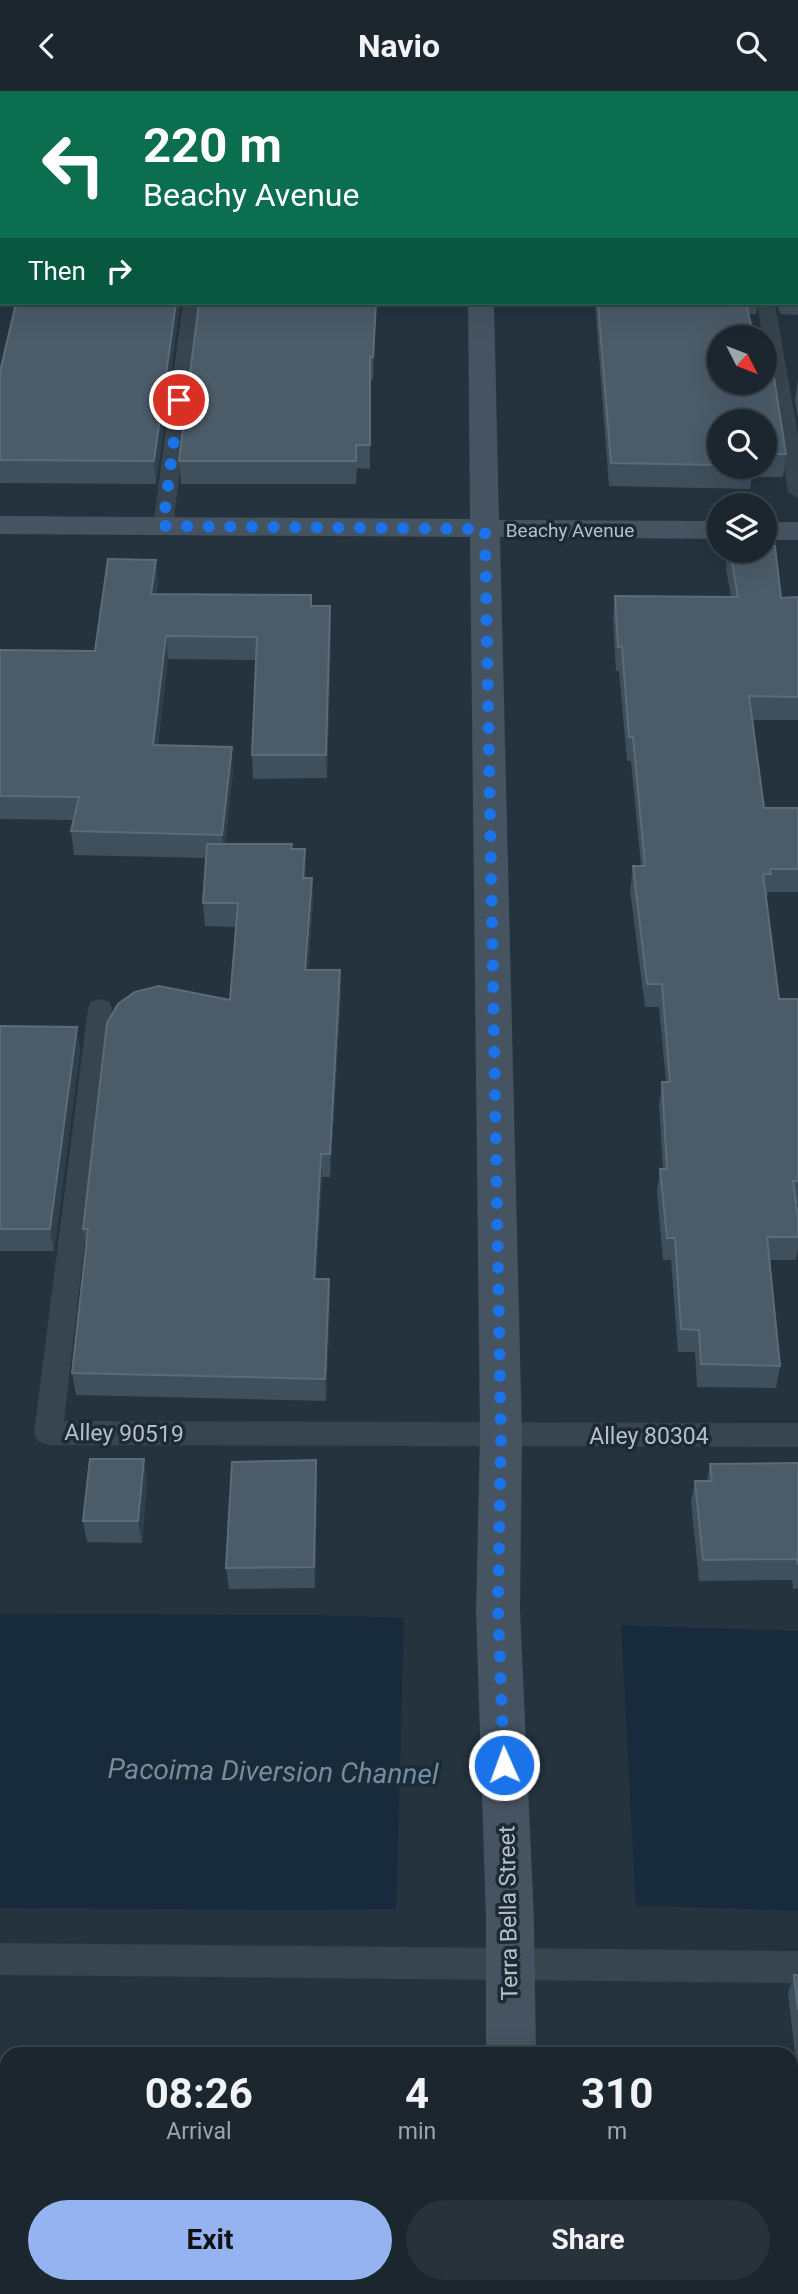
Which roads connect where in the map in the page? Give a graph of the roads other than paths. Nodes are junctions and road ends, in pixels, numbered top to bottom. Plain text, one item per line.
1 (192, 305) edge
2 (481, 305) edge
3 (766, 305) edge
4 (798, 492) edge
5 (0, 525) edge
6 (163, 526) junction
7 (485, 529) junction
8 (707, 530) edge
9 (777, 531) edge
10 (798, 531) edge
11 (100, 1008) dead end
12 (798, 1435) edge
13 (501, 1436) junction
14 (510, 1941) junction
15 (0, 1959) edge
16 (798, 1966) edge
17 (511, 2047) edge

1 - 6 lane
2 - 7 main road, Terra Bella Street
3 - 4 lane
5 - 6 main road, Beachy Avenue
6 - 7 main road, Beachy Avenue
7 - 8 main road, Beachy Avenue
7 - 13 main road, Terra Bella Street
9 - 10 main road
11 - 13 lane, Alley 90519
12 - 13 lane, Alley 80304
13 - 14 main road, Terra Bella Street
14 - 15 lane
14 - 16 lane
14 - 17 main road, Terra Bella Street

